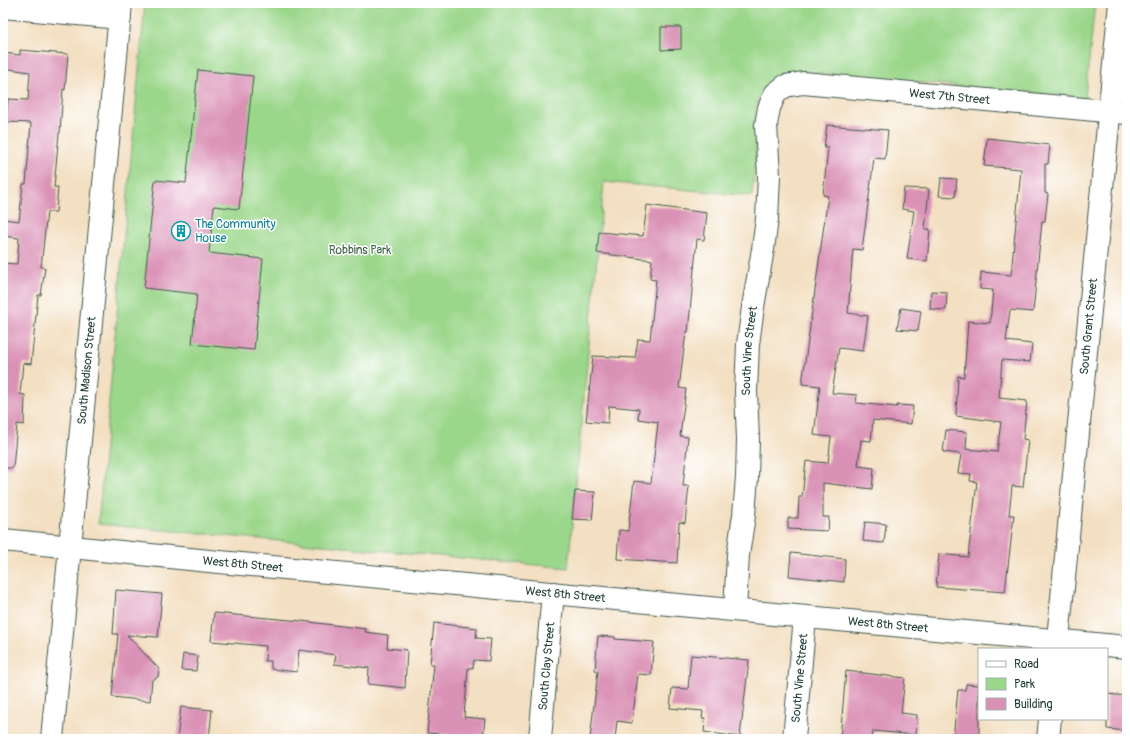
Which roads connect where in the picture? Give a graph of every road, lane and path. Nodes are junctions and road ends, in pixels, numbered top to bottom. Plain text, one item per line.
1 (1120, 3) edge
2 (3, 7) edge
3 (120, 10) edge
4 (775, 94) joint
5 (1118, 112) edge
6 (3, 540) edge
7 (70, 548) junction
8 (553, 593) junction
9 (735, 610) junction
10 (805, 617) junction
11 (1057, 645) edge
12 (1127, 647) edge
13 (1050, 720) edge
14 (52, 739) edge
15 (540, 739) edge
16 (794, 739) edge
17 (1048, 739) edge

1 - 5 street, South Grant Street
2 - 3 street
3 - 7 street, South Madison Street
4 - 5 street, West 7th Street
4 - 9 street, South Vine Street
5 - 11 street, South Grant Street
6 - 7 street, West 8th Street
7 - 8 street, West 8th Street
7 - 14 street, South Madison Street
8 - 9 street, West 8th Street
8 - 15 street, South Clay Street
9 - 10 street, West 8th Street
10 - 11 street, West 8th Street
10 - 16 street, South Vine Street
11 - 12 street, West 8th Street
13 - 17 street

